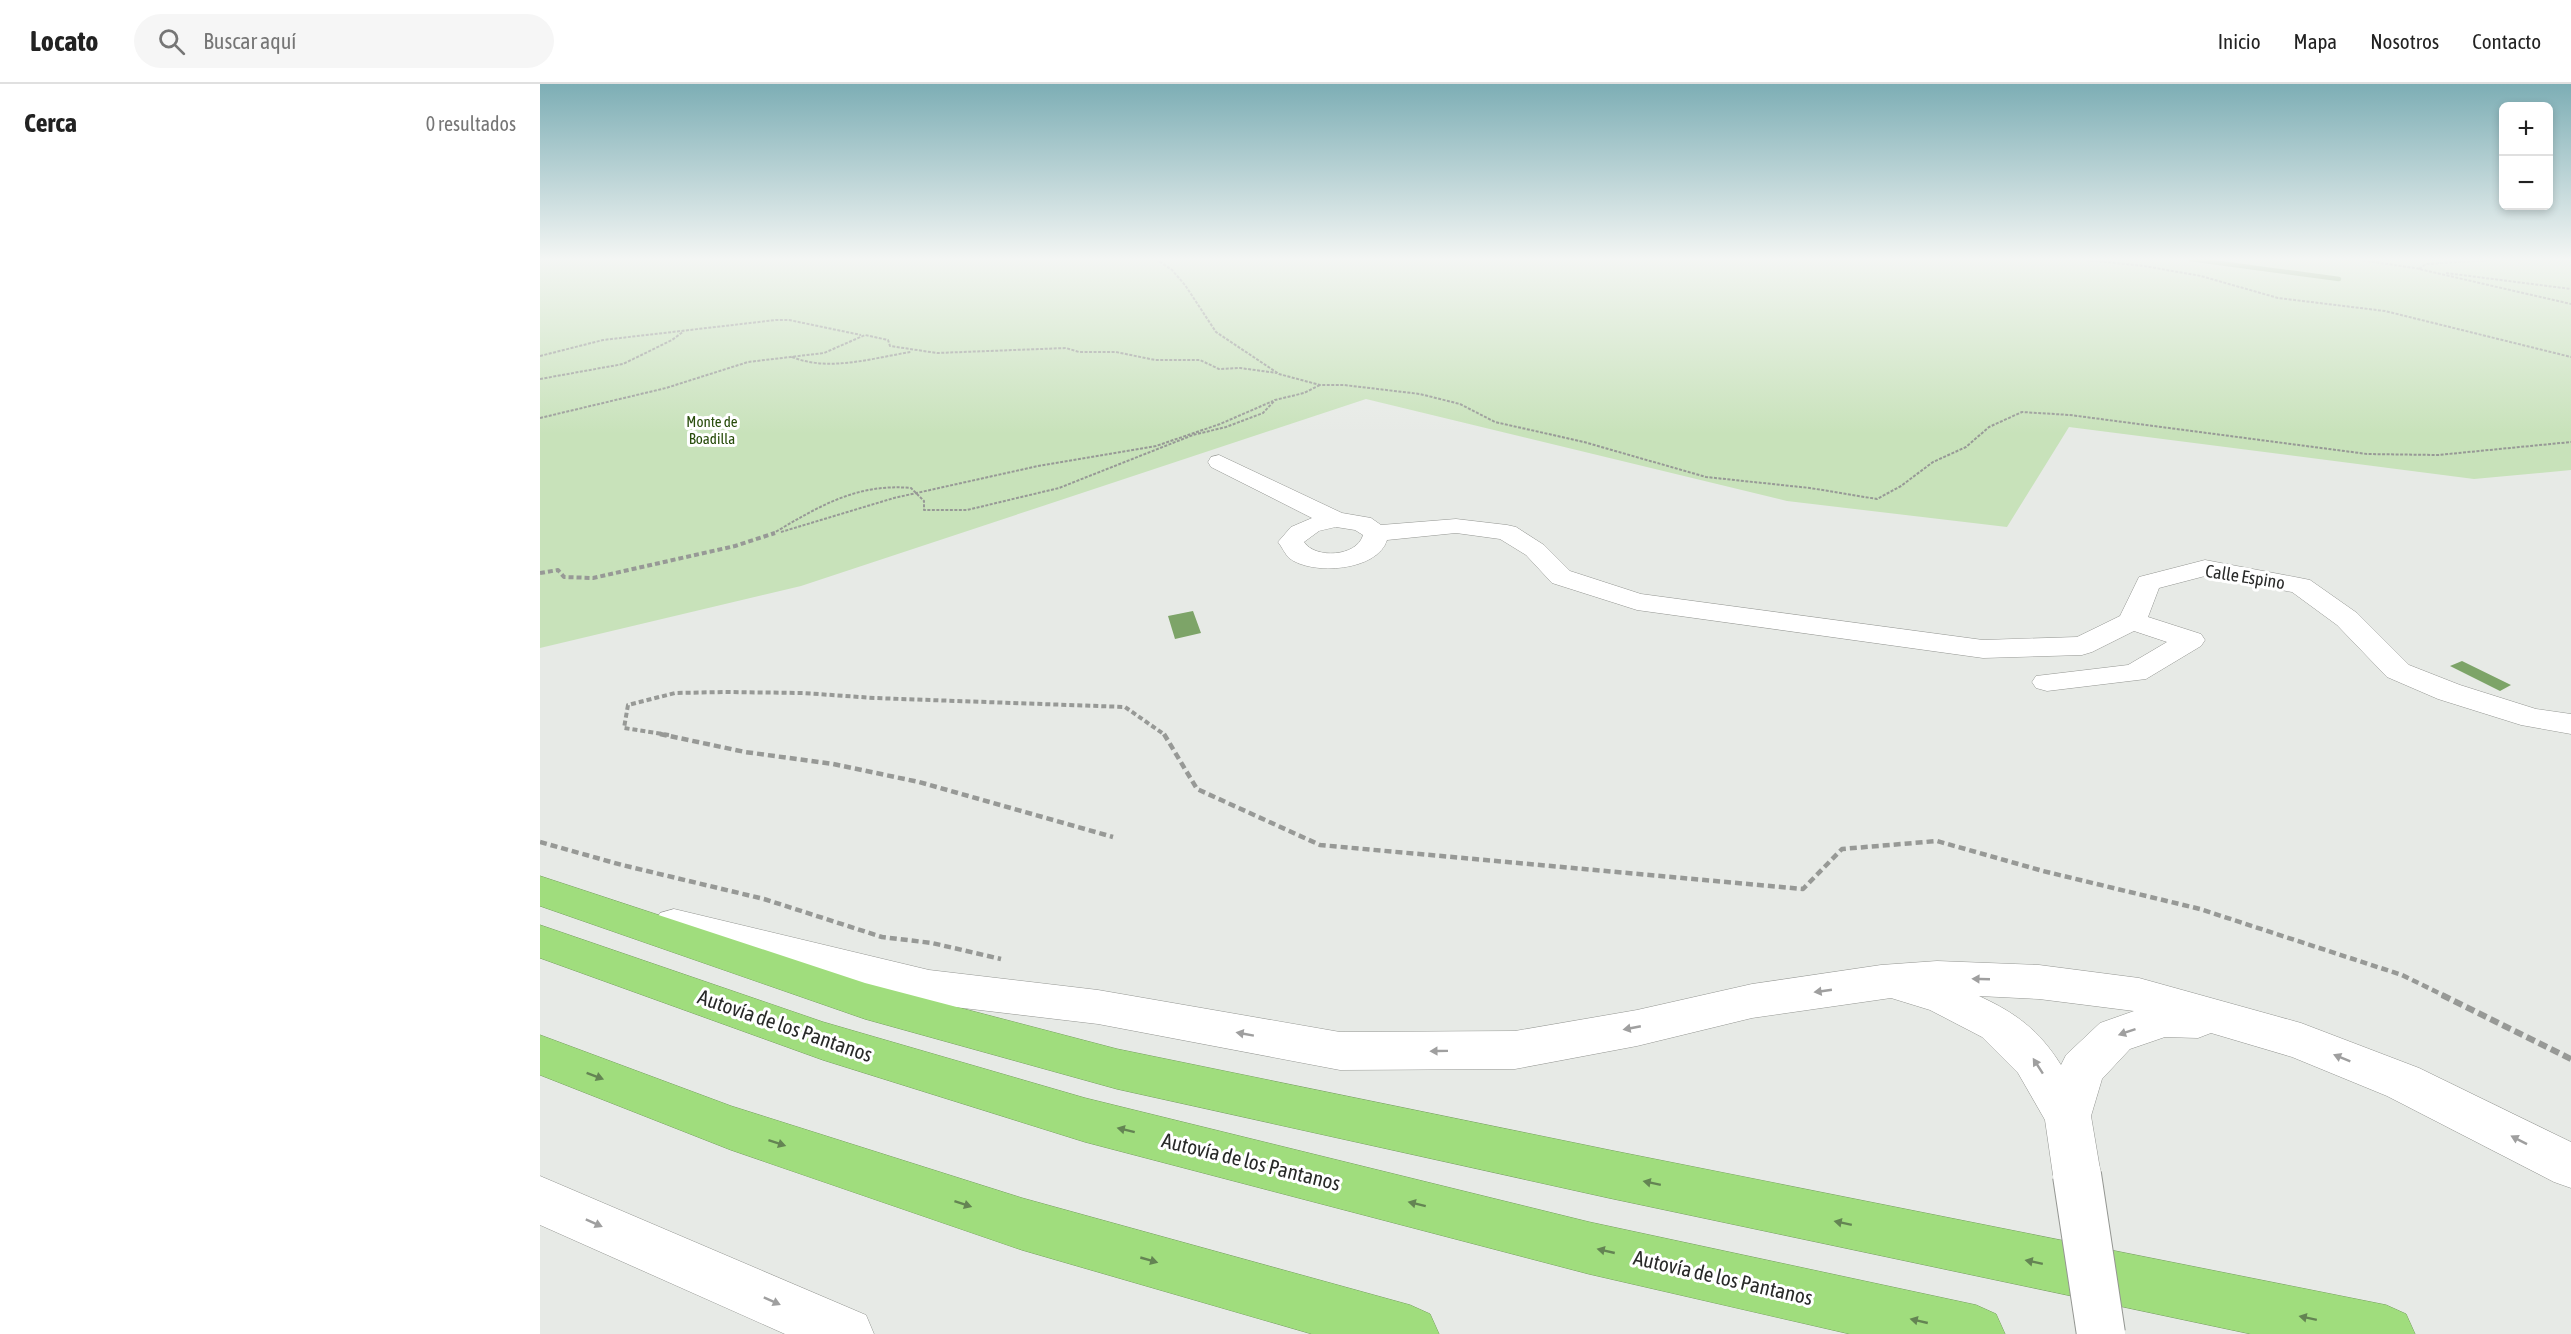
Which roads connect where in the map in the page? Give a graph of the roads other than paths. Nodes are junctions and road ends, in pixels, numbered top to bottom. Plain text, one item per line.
1 (1219, 462) dead end
2 (1336, 520) junction
3 (1376, 533) junction
4 (2132, 621) junction
5 (2047, 682) dead end
6 (2571, 724) edge
7 (541, 891) edge
8 (540, 941) edge
9 (1881, 982) junction
10 (2225, 1020) junction
11 (540, 1055) edge
12 (2068, 1116) junction
13 (2571, 1167) edge
14 (540, 1200) edge
15 (847, 1334) edge
16 (1410, 1334) edge
17 (1976, 1334) edge
18 (2101, 1334) edge
19 (2385, 1334) edge

1 - 2 street
2 - 3 street
2 - 3 street
3 - 4 street
4 - 5 street
4 - 6 street, Calle Espino
9 -> 7 street
19 -> 7 highway
17 -> 8 highway, Autovía de los Pantanos
10 -> 9 street
12 -> 9 street
10 -> 12 street
13 -> 10 street
11 -> 16 highway
12 - 18 street, bridge
14 -> 15 street

